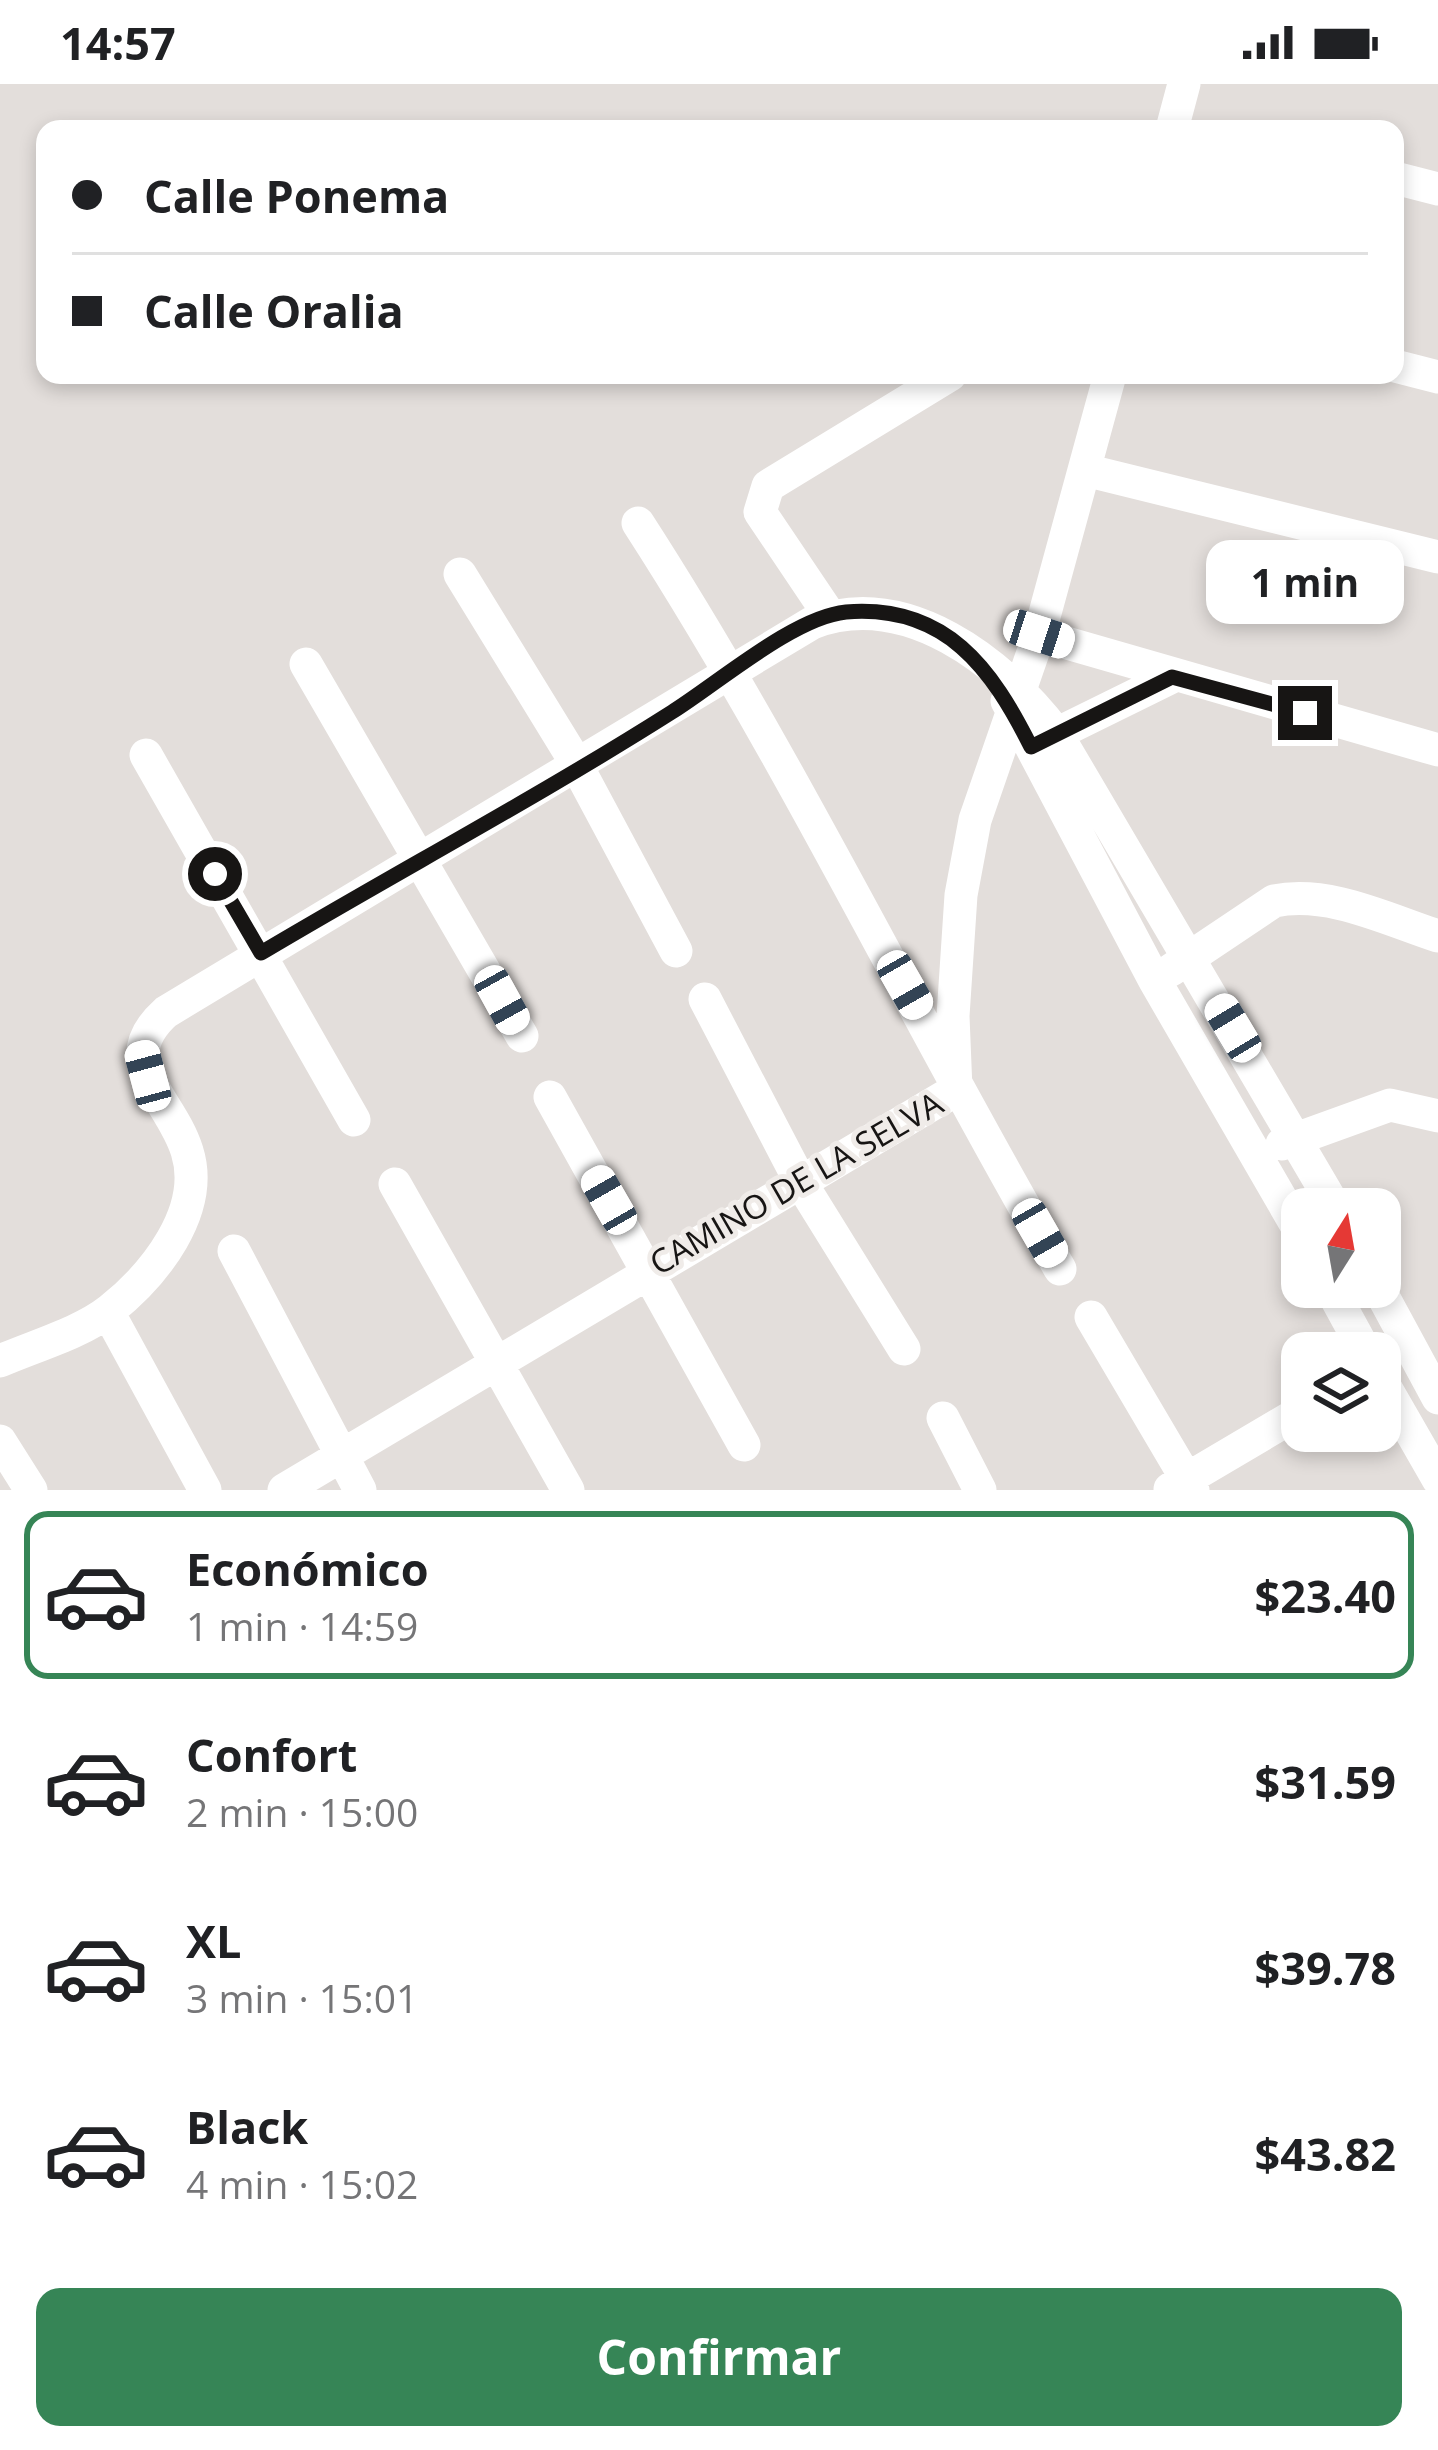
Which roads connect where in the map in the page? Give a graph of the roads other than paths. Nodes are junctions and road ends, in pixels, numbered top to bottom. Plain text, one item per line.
1 (1184, 84) edge
2 (1183, 120) edge
3 (1404, 180) edge
4 (1438, 189) edge
5 (1404, 368) edge
6 (1438, 377) edge
7 (935, 384) edge
8 (1108, 384) edge
9 (1084, 470) junction
10 (638, 523) dead end
11 (1438, 557) edge
12 (460, 574) dead end
13 (830, 616) junction
14 (1039, 634) junction
15 (306, 664) dead end
16 (731, 674) junction
17 (1172, 677) junction
18 (1017, 699) junction
19 (1043, 740) junction
20 (1438, 750) edge
21 (146, 755) dead end
22 (576, 769) junction
23 (421, 857) junction
24 (1438, 936) edge
25 (676, 951) dead end
26 (261, 953) junction
27 (1190, 957) junction
28 (1155, 981) junction
29 (705, 999) dead end
30 (522, 1036) dead end
31 (956, 1090) junction
32 (550, 1097) dead end
33 (1438, 1116) edge
34 (354, 1120) dead end
35 (1297, 1134) junction
36 (1260, 1157) junction
37 (801, 1183) junction
38 (395, 1184) dead end
39 (1325, 1188) edge
40 (1281, 1196) edge
41 (234, 1251) dead end
42 (649, 1268) junction
43 (1060, 1268) dead end
44 (1394, 1308) edge
45 (108, 1312) junction
46 (1090, 1317) dead end
47 (904, 1348) dead end
48 (1426, 1350) edge
49 (0, 1361) edge
50 (494, 1363) junction
51 (1438, 1398) edge
52 (1401, 1415) edge
53 (943, 1418) dead end
54 (1281, 1424) edge
55 (0, 1441) edge
56 (744, 1445) dead end
57 (341, 1455) junction
58 (1438, 1479) edge
59 (1183, 1486) edge
60 (31, 1490) edge
61 (205, 1490) edge
62 (284, 1490) edge
63 (360, 1490) edge
64 (568, 1490) edge
65 (980, 1490) edge

1 - 2 street
3 - 4 street
5 - 6 street
7 - 13 street
8 - 9 street, CAMINO DE LA SELVA
9 - 11 street
9 - 14 street, CAMINO DE LA SELVA
10 - 16 street
12 - 22 street
13 - 16 street
13 - 18 street
14 - 17 street
14 - 18 street, CAMINO DE LA SELVA
15 - 23 street
16 - 22 street
16 - 31 street
17 - 19 street
17 - 20 street
18 - 19 street
18 - 31 street, CAMINO DE LA SELVA
19 - 27 street
19 - 28 street
21 - 26 street
22 - 23 street
22 - 25 street
23 - 26 street
23 - 30 street
24 - 27 street
26 - 34 street
26 - 45 street
27 - 28 street
27 - 35 street
28 - 36 street
29 - 37 street
31 - 37 street, CAMINO DE LA SELVA
31 - 43 street
32 - 42 street
33 - 35 street
35 - 36 street
35 - 39 street
36 - 40 street
37 - 42 street, CAMINO DE LA SELVA
37 - 47 street
38 - 50 street
41 - 57 street
42 - 50 street, CAMINO DE LA SELVA
42 - 56 street
44 - 48 street
45 - 49 street
45 - 61 street
46 - 59 street
48 - 51 street
50 - 57 street, CAMINO DE LA SELVA
50 - 64 street
52 - 58 street
53 - 65 street
54 - 59 street
55 - 60 street
57 - 62 street, CAMINO DE LA SELVA
57 - 63 street

